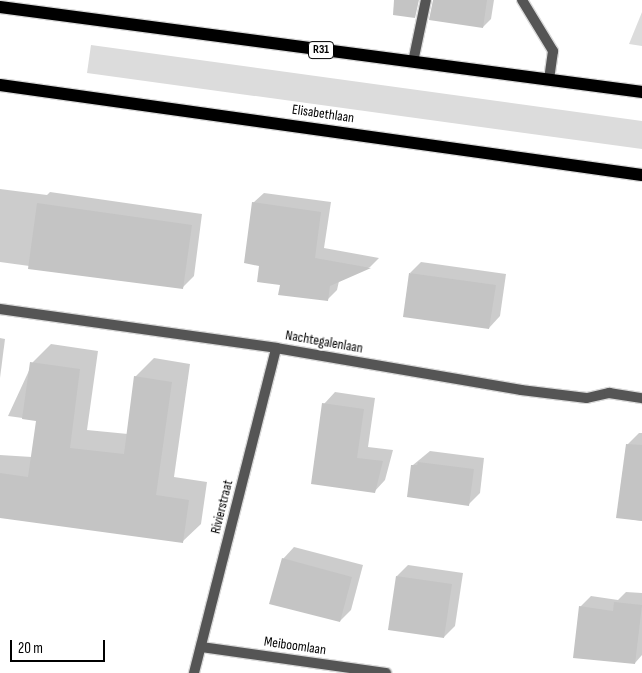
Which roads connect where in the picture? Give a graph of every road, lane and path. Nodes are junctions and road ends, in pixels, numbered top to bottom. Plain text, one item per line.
1 (426, 0) edge
2 (522, 0) edge
3 (0, 6) edge
4 (413, 62) junction
5 (549, 79) junction
6 (0, 85) edge
7 (642, 92) edge
8 (642, 175) edge
9 (0, 310) edge
10 (276, 348) junction
11 (642, 398) edge
12 (201, 646) junction
13 (194, 673) edge
14 (386, 673) edge

1 - 4 street
2 - 5 street
3 - 4 main road, R31
4 - 5 main road, R31
5 - 7 main road, R31
6 - 8 main road, Elisabethlaan
9 - 10 street, Nachtegalenlaan
10 - 11 street, Nachtegalenlaan
10 - 12 street, Rivierstraat
12 - 13 street, Rivierstraat
12 - 14 street, Meiboomlaan

